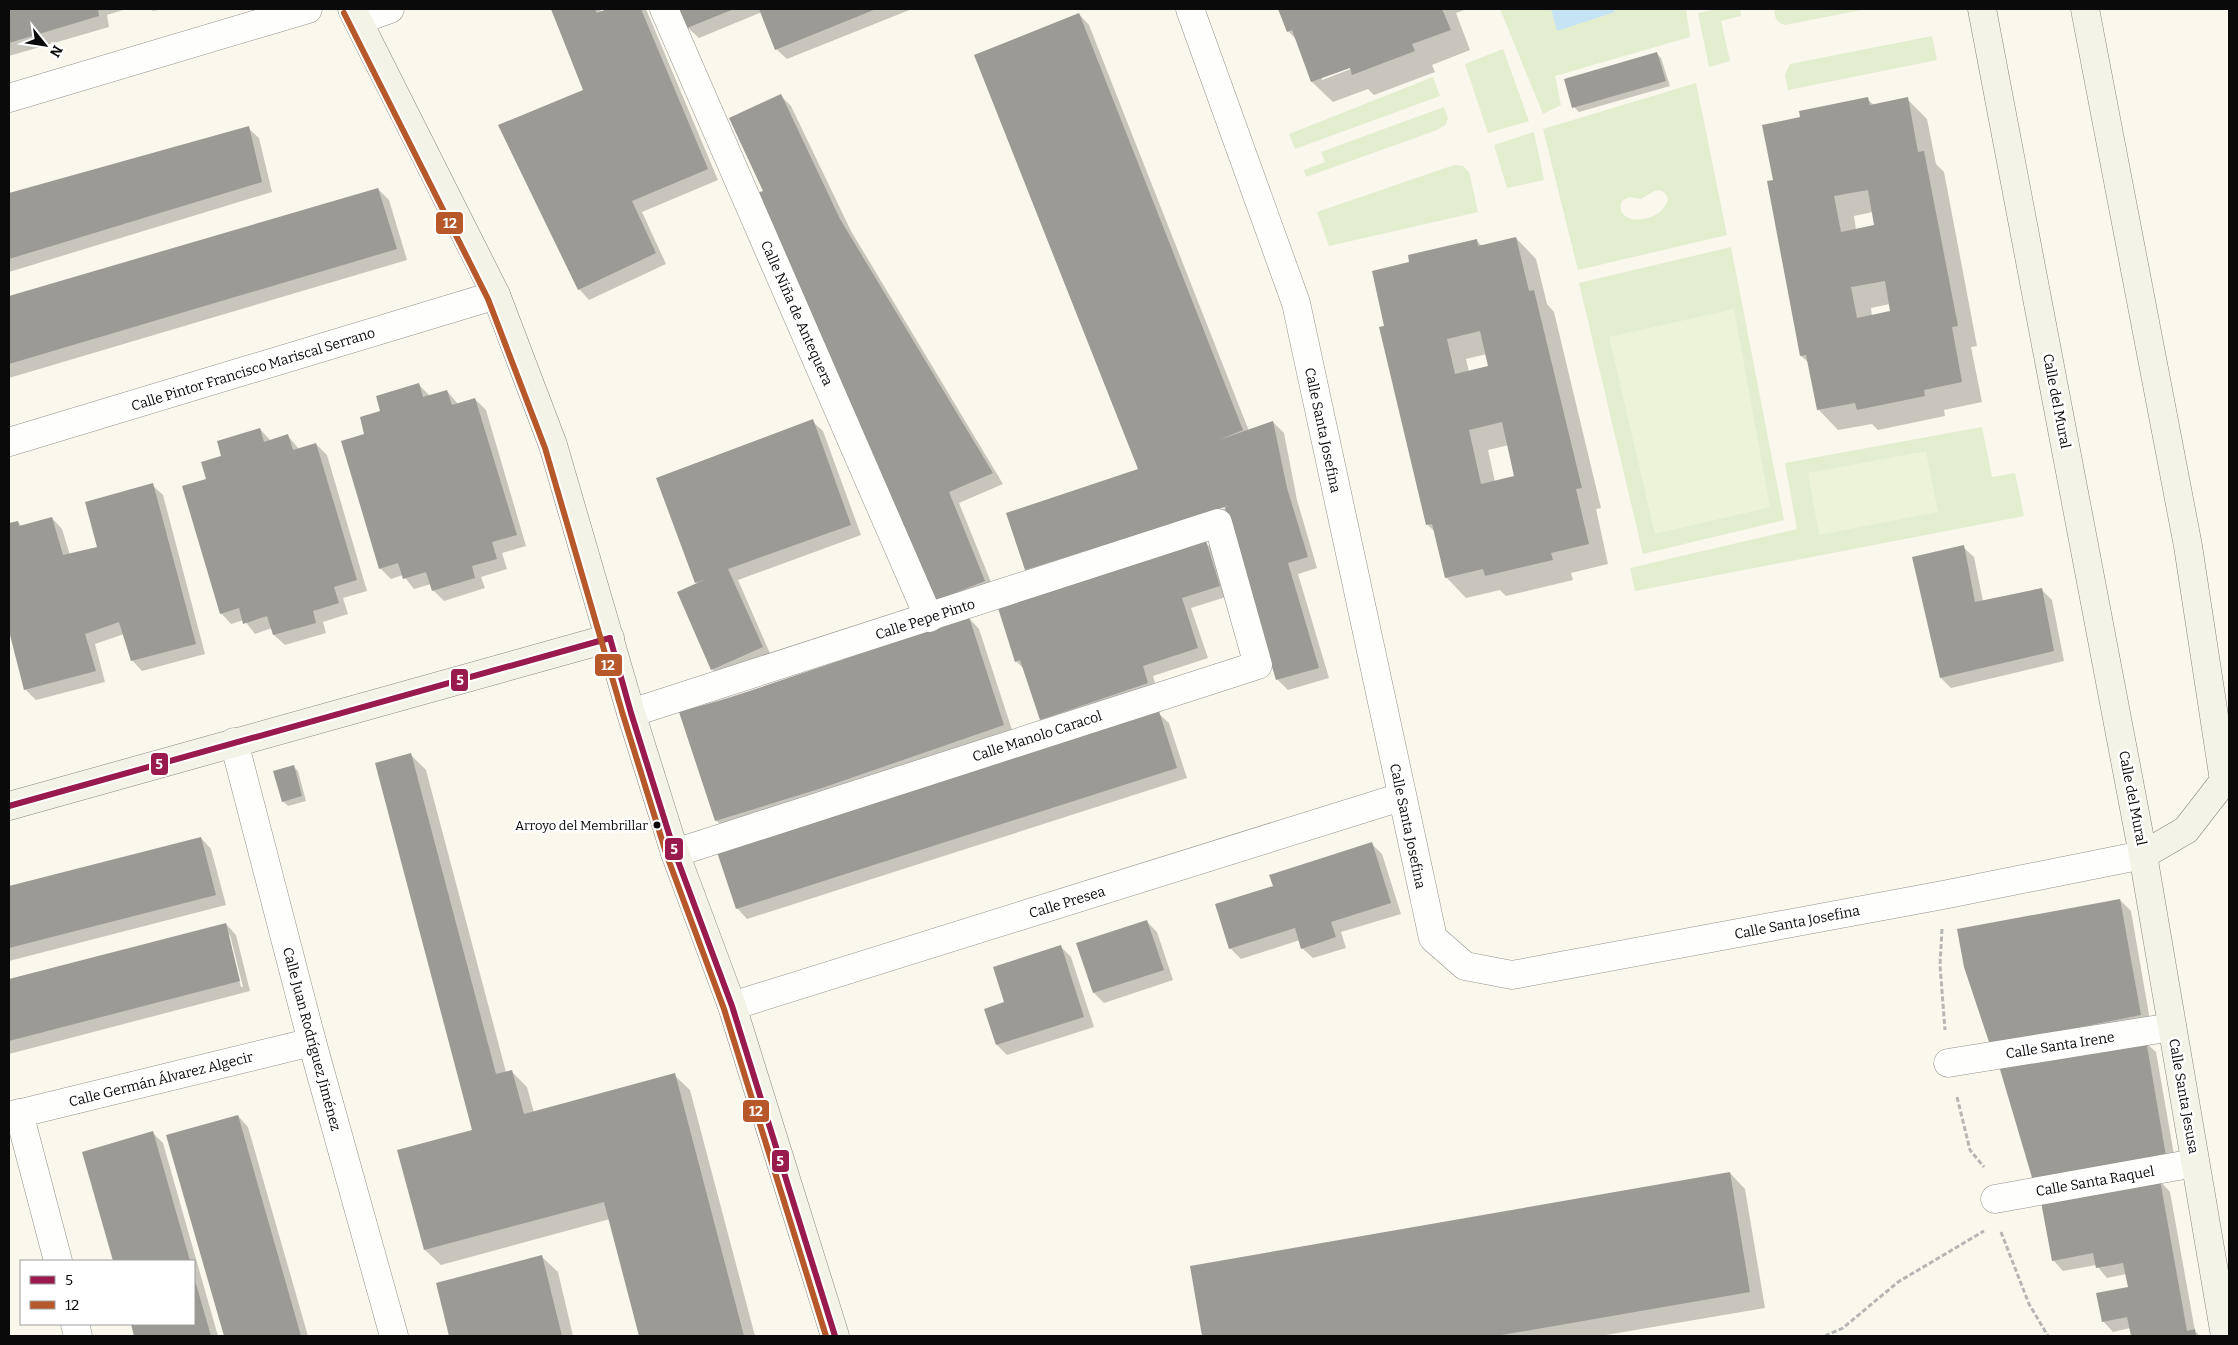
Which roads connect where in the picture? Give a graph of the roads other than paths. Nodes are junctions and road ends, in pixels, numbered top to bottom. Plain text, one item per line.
1 (308, 9) edge
2 (390, 9) edge
3 (664, 9) edge
4 (1190, 9) edge
5 (1982, 9) edge
6 (2085, 9) edge
7 (355, 14) edge
8 (9, 98) edge
9 (496, 295) junction
10 (9, 442) edge
11 (1218, 523) joint
12 (929, 618) junction
13 (610, 638) junction
14 (630, 712) junction
15 (234, 742) junction
16 (1401, 797) junction
17 (9, 806) edge
18 (675, 853) junction
19 (2143, 855) junction
20 (732, 1006) junction
21 (2172, 1027) junction
22 (312, 1042) junction
23 (1948, 1063) road end
24 (14, 1114) edge
25 (2195, 1163) junction
26 (1996, 1211) road end
27 (58, 1260) edge
28 (394, 1336) edge
29 (835, 1336) edge
30 (2225, 1336) edge

1 - 8 street
2 - 7 street
3 - 12 street, Calle Niña de Antequera
4 - 16 street, Calle Santa Josefina
5 - 19 street, Calle del Mural
6 - 19 street, Calle del Mural
7 - 9 street
9 - 10 street, Calle Pintor Francisco Mariscal Serrano
9 - 13 street
11 - 12 street, Calle Pepe Pinto
11 - 18 street, Calle Manolo Caracol
12 - 14 street, Calle Pepe Pinto
13 - 14 street
13 - 15 street
14 - 18 street
15 - 17 street
15 - 22 street, Calle Juan Rodríguez Jiménez
16 - 19 street, Calle Santa Josefina
16 - 20 street, Calle Presea
18 - 20 street
19 - 21 street, Calle Santa Jesusa
20 - 29 street
21 - 23 street, Calle Santa Irene
21 - 25 street, Calle Santa Jesusa
22 - 24 street, Calle Germán Álvarez Algecir
22 - 28 street, Calle Juan Rodríguez Jiménez
24 - 27 street
25 - 26 street, Calle Santa Raquel
25 - 30 street, Calle Santa Jesusa

